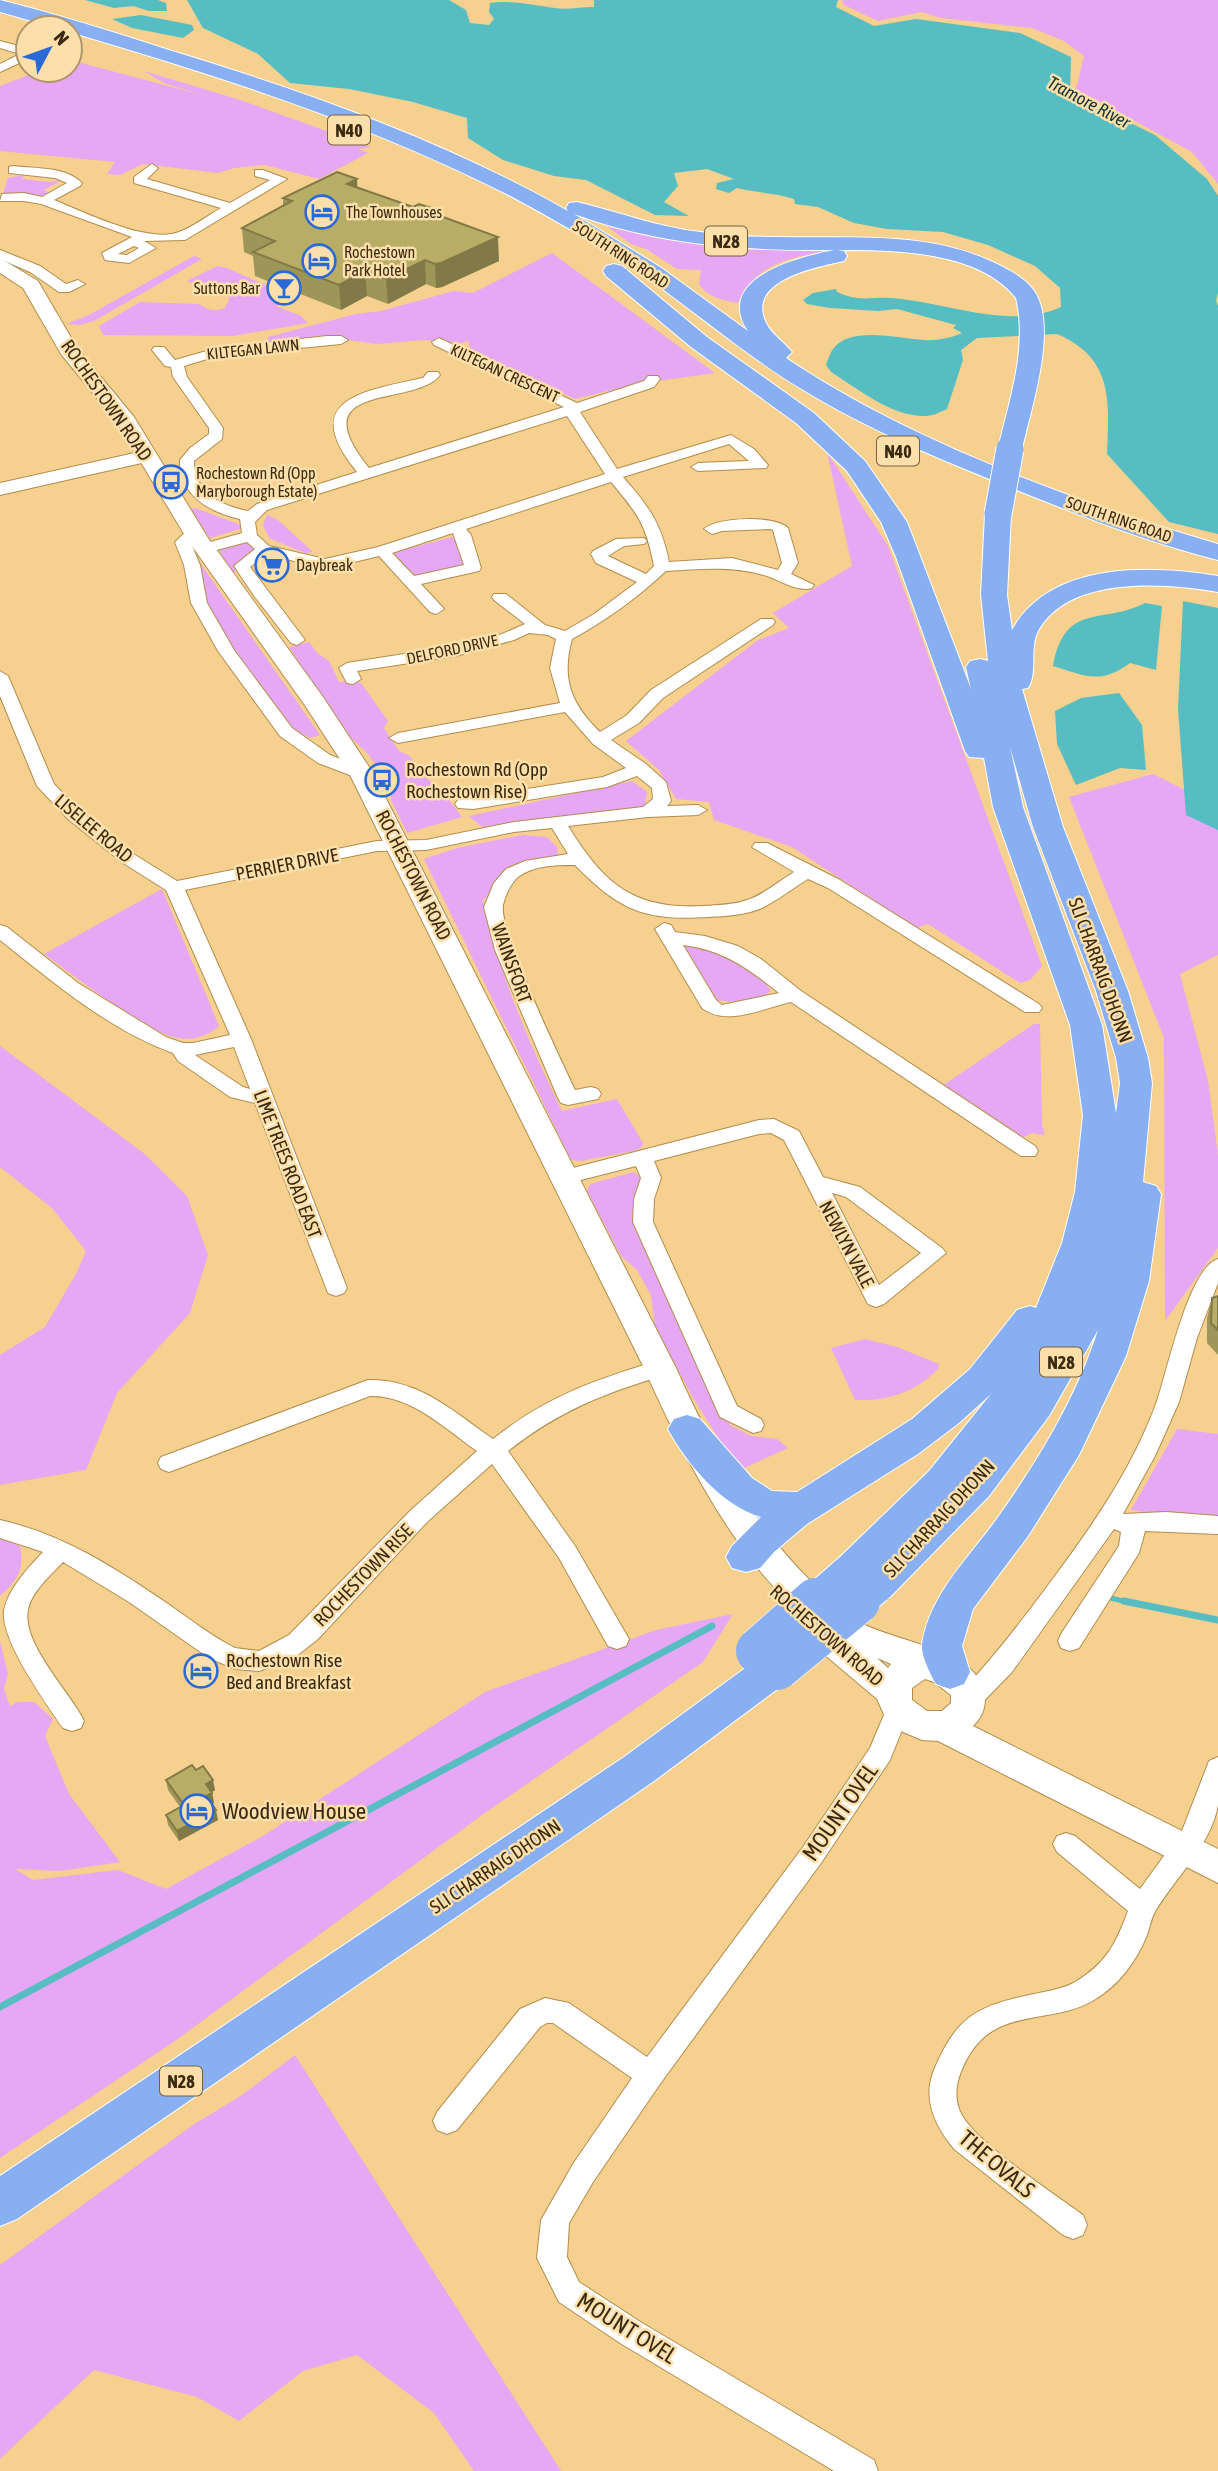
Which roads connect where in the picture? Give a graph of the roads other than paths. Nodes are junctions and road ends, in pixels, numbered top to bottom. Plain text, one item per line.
1 (0, 6) edge
2 (84, 42) edge
3 (0, 44) edge
4 (0, 68) edge
5 (415, 142) junction
6 (25, 156) dead end
7 (152, 168) dead end
8 (7, 172) edge
9 (259, 173) dead end
10 (1, 199) edge
11 (44, 201) junction
12 (231, 207) junction
13 (0, 254) edge
14 (0, 264) edge
15 (609, 266) junction
16 (78, 284) dead end
17 (1021, 310) junction
18 (341, 340) dead end
19 (439, 342) dead end
20 (159, 350) dead end
21 (177, 364) junction
22 (433, 375) dead end
23 (653, 379) dead end
24 (573, 408) junction
25 (912, 437) junction
26 (148, 456) junction
27 (698, 467) dead end
28 (367, 475) junction
29 (614, 475) junction
30 (0, 489) edge
31 (991, 511) junction
32 (457, 528) junction
33 (249, 529) junction
34 (712, 529) dead end
35 (199, 540) junction
36 (639, 541) dead end
37 (264, 549) junction
38 (382, 551) junction
39 (1218, 552) edge
40 (662, 567) junction
41 (1218, 573) edge
42 (782, 576) junction
43 (411, 581) junction
44 (649, 581) junction
45 (1218, 584) edge
46 (806, 585) dead end
47 (500, 597) dead end
48 (436, 609) dead end
49 (767, 622) dead end
50 (539, 627) junction
51 (565, 637) junction
52 (297, 640) dead end
53 (0, 676) edge
54 (353, 679) dead end
55 (570, 705) junction
56 (398, 738) dead end
57 (1020, 738) junction
58 (599, 740) junction
59 (640, 768) junction
60 (362, 773) junction
61 (464, 804) dead end
62 (1008, 807) junction
63 (698, 810) dead end
64 (648, 812) junction
65 (557, 822) junction
66 (400, 845) junction
67 (761, 847) dead end
68 (580, 859) junction
69 (807, 872) junction
70 (174, 887) junction
71 (654, 911) junction
72 (0, 932) edge
73 (669, 937) junction
74 (794, 995) junction
75 (1032, 1009) dead end
76 (241, 1039) junction
77 (181, 1049) junction
78 (1136, 1083) junction
79 (591, 1094) dead end
80 (262, 1098) junction
81 (1028, 1152) dead end
82 (643, 1158) junction
83 (565, 1177) junction
84 (813, 1181) junction
85 (1080, 1243) junction
86 (1218, 1266) edge
87 (336, 1288) dead end
88 (660, 1368) junction
89 (753, 1425) dead end
90 (687, 1429) junction
91 (493, 1451) junction
92 (169, 1462) dead end
93 (803, 1507) junction
94 (1133, 1522) junction
95 (1105, 1524) junction
96 (1218, 1525) edge
97 (0, 1528) edge
98 (58, 1550) junction
99 (751, 1550) junction
100 (864, 1577) junction
101 (617, 1639) dead end
102 (1070, 1641) dead end
103 (937, 1697) junction
104 (72, 1721) dead end
105 (1218, 1768) edge
106 (1066, 1844) dead end
107 (1182, 1850) junction
108 (1218, 1867) edge
109 (1143, 1908) junction
110 (650, 2075) junction
111 (447, 2121) dead end
112 (0, 2203) edge
113 (1073, 2225) dead end
114 (863, 2471) edge

1 - 5 highway, SOUTH RING ROAD / N40
2 - 15 highway, SOUTH RING ROAD / N40
3 - 4 street
5 - 17 highway, N28
5 - 25 highway, SOUTH RING ROAD / N40
6 - 8 street
7 - 12 street
8 - 10 street
8 - 11 street
9 - 12 street
10 - 11 street
11 - 12 street
13 - 16 street
14 - 26 main road, ROCHESTOWN ROAD
15 - 41 highway, SOUTH RING ROAD / N40
15 - 62 highway, N28
17 - 25 highway
17 - 31 highway, N28, bridge
18 - 21 street, KILTEGAN LAWN
19 - 24 street, KILTEGAN CRESCENT
20 - 21 street
21 - 33 street
22 - 28 street
23 - 24 street
24 - 28 street
24 - 29 street, KILTEGAN CRESCENT
25 - 39 highway, SOUTH RING ROAD / N40
26 - 30 street
26 - 35 main road, ROCHESTOWN ROAD
27 - 29 street
28 - 33 street
29 - 32 street
29 - 40 street
31 - 57 highway, N28
31 - 62 highway, N28
32 - 38 street
32 - 43 street
33 - 35 street
33 - 37 street
34 - 42 street
35 - 60 main road, ROCHESTOWN ROAD
35 - 60 street
36 - 44 street
37 - 38 street
37 - 52 street
38 - 43 street
40 - 42 street
40 - 44 street
42 - 46 street
43 - 48 street
44 - 51 street
45 - 57 highway
47 - 50 street
49 - 58 street
50 - 51 street
50 - 54 street, DELFORD DRIVE
51 - 55 street
53 - 70 street, LISELEE ROAD
55 - 56 street
55 - 58 street
57 - 78 highway, SLI CHARRAIG DHONN / N28
58 - 59 street
59 - 61 street
59 - 64 street
60 - 66 main road, ROCHESTOWN ROAD
62 - 85 highway, SLI CHARRAIG DHONN / N28
63 - 64 street, PERRIER DRIVE
64 - 65 street, PERRIER DRIVE
65 - 66 street, PERRIER DRIVE
65 - 68 street
66 - 70 street, PERRIER DRIVE
66 - 83 main road, ROCHESTOWN ROAD
67 - 69 street
68 - 71 street
68 - 79 street, WAINSFORT
69 - 71 street
69 - 75 street
70 - 76 street, LIME TREES ROAD EAST
71 - 73 street
72 - 77 street
73 - 74 street
73 - 74 street
74 - 81 street
76 - 77 street
76 - 80 street, LIME TREES ROAD EAST
77 - 80 street
78 - 100 highway, SLI CHARRAIG DHONN / N28
78 - 103 highway
80 - 87 street, LIME TREES ROAD EAST
82 - 83 street, NEWLYN VALE
82 - 84 street, NEWLYN VALE
82 - 89 street
83 - 88 main road, ROCHESTOWN ROAD
84 - 84 street, NEWLYN VALE
85 - 93 highway
85 - 100 highway, SLI CHARRAIG DHONN / N28
86 - 95 street
88 - 90 main road, ROCHESTOWN ROAD
88 - 91 street, ROCHESTOWN RISE
90 - 93 highway
90 - 99 main road, ROCHESTOWN ROAD
91 - 92 street
91 - 98 street, ROCHESTOWN RISE
91 - 101 street
93 - 99 highway
94 - 95 street
94 - 96 street
94 - 102 street
95 - 103 street
97 - 98 street, ROCHESTOWN RISE
98 - 104 street
99 - 103 main road, ROCHESTOWN ROAD
99 - 103 main road, ROCHESTOWN ROAD
100 - 112 highway, SLI CHARRAIG DHONN / N28, bridge
103 - 107 main road, ROCHESTOWN ROAD
103 - 110 street, MOUNT OVEL
105 - 107 street, THE OVALS
106 - 109 street
107 - 108 main road, ROCHESTOWN ROAD
107 - 109 street, THE OVALS
109 - 113 street, THE OVALS
110 - 111 street
110 - 114 street, MOUNT OVEL

